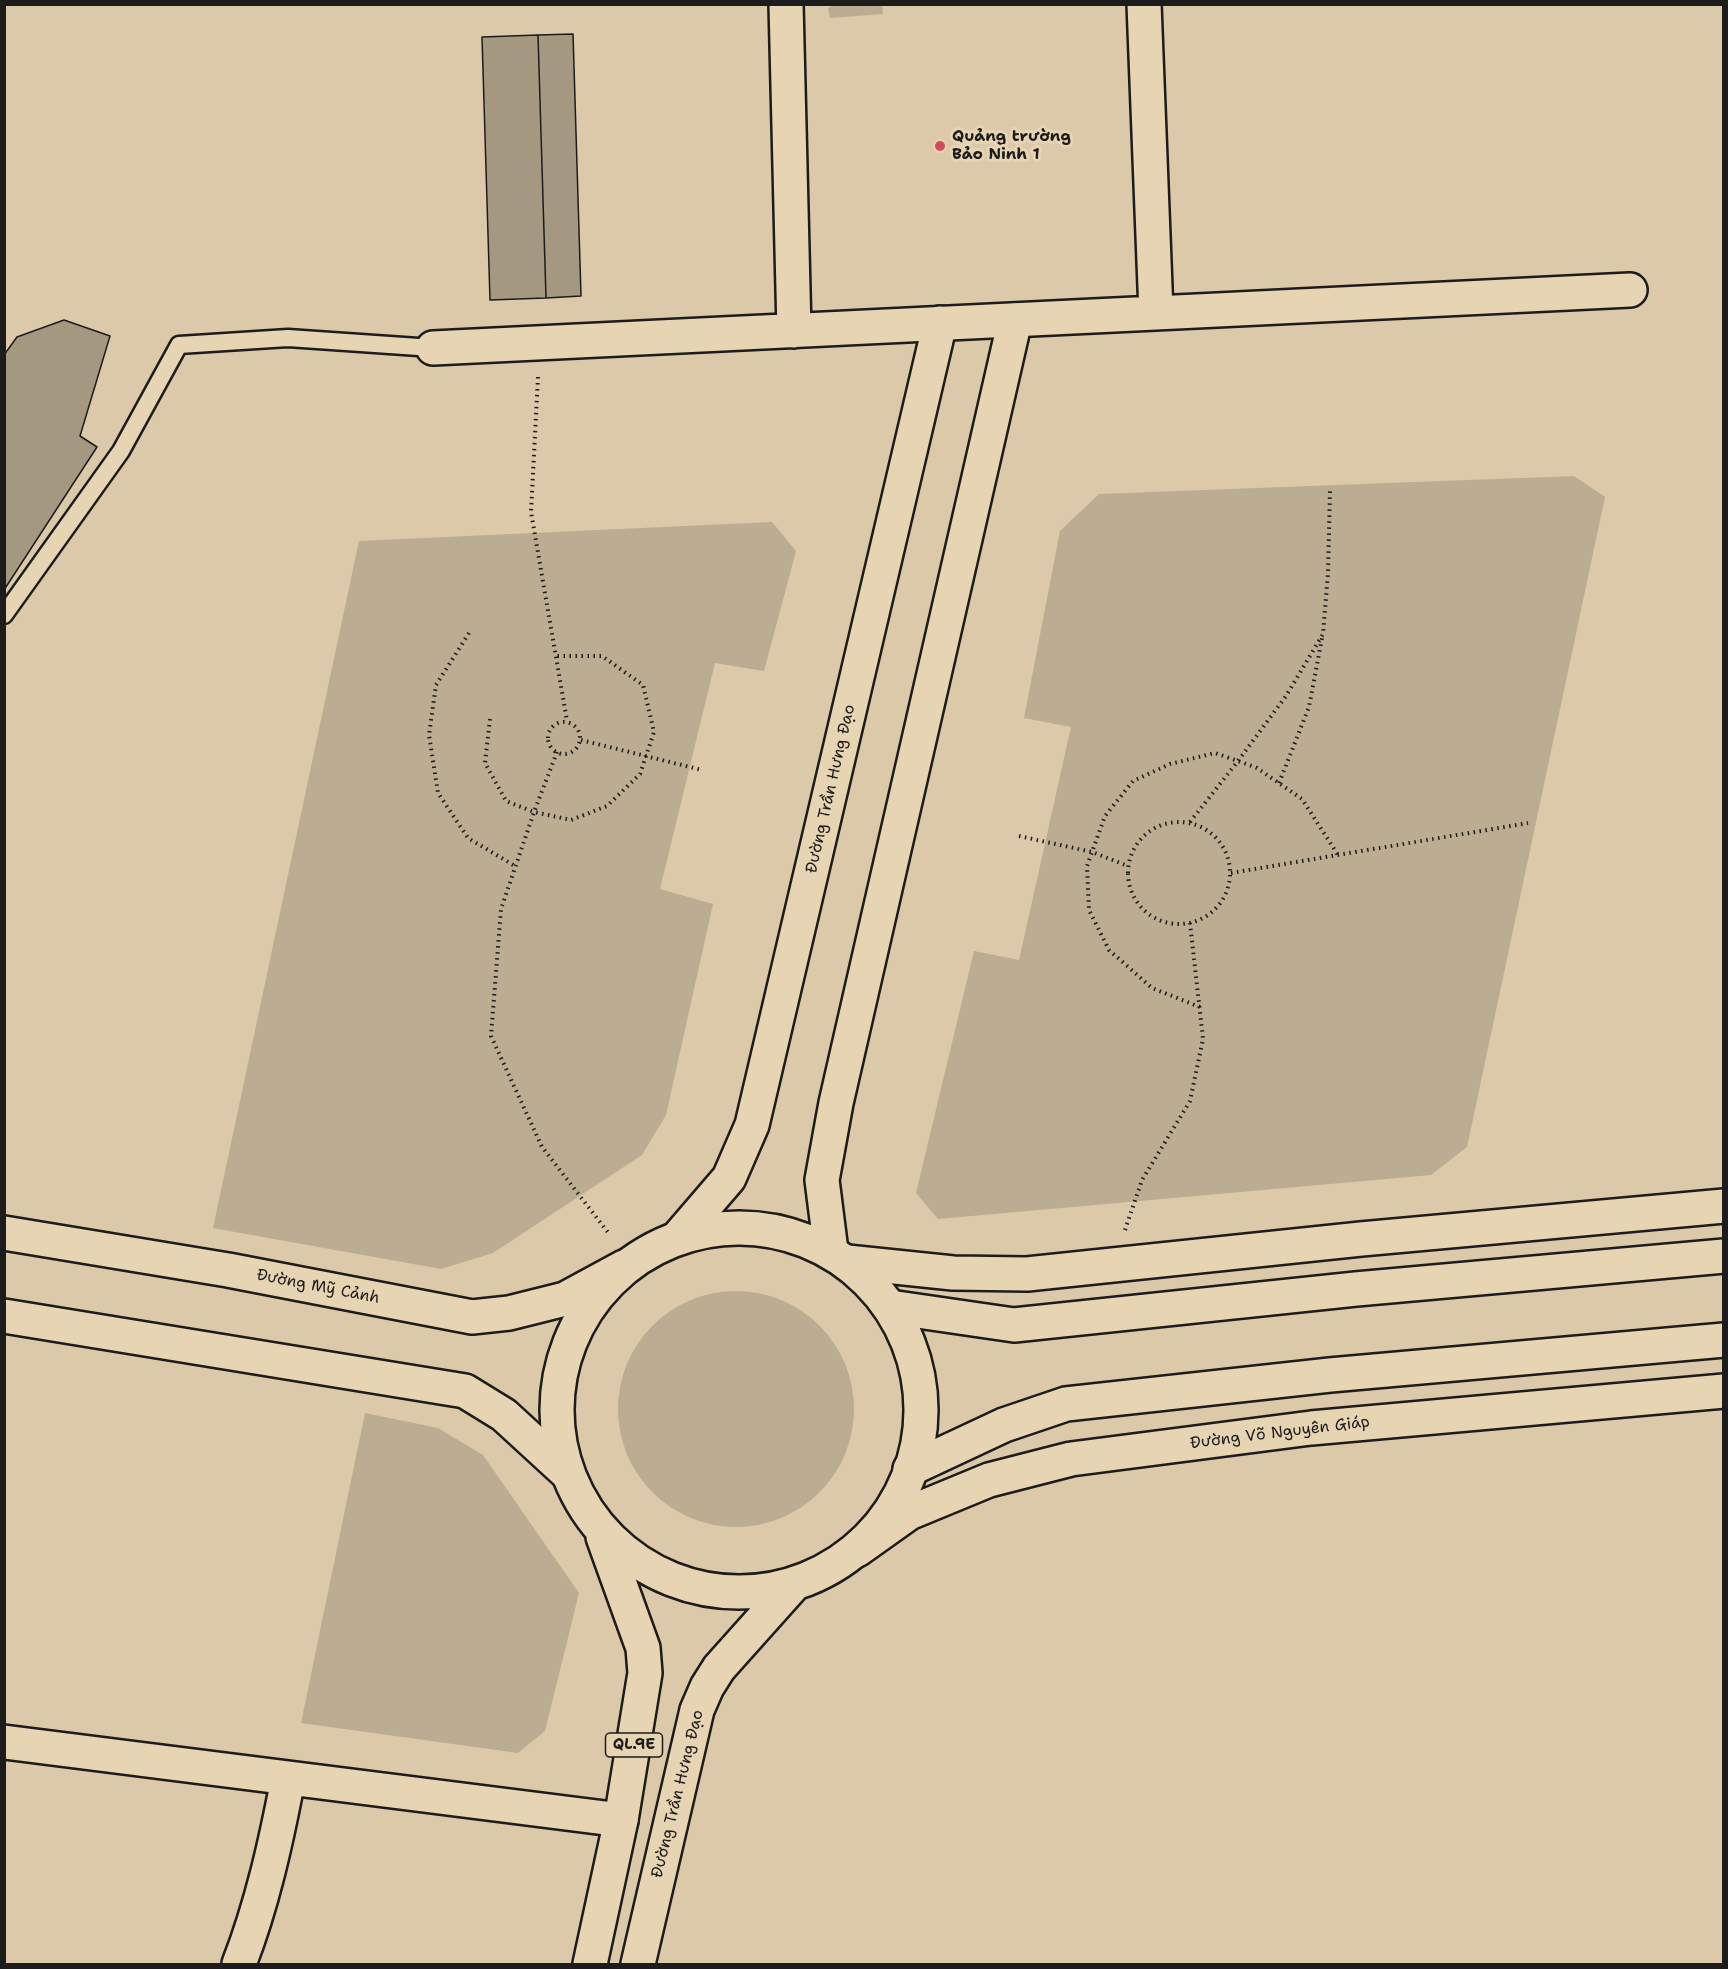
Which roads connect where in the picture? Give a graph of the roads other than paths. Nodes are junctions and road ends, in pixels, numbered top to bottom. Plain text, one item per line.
1 (786, 4) edge
2 (1144, 4) edge
3 (1630, 290) dead end
4 (1156, 313) junction
5 (1015, 320) junction
6 (940, 323) junction
7 (794, 331) junction
8 (433, 348) joint
9 (4, 615) edge
10 (1724, 1206) edge
11 (4, 1233) edge
12 (680, 1235) junction
13 (1724, 1256) edge
14 (839, 1257) junction
15 (627, 1264) junction
16 (890, 1307) junction
17 (4, 1316) edge
18 (1724, 1340) edge
19 (1724, 1391) edge
20 (910, 1469) junction
21 (565, 1471) junction
22 (600, 1529) junction
23 (857, 1550) junction
24 (795, 1583) junction
25 (4, 1742) edge
26 (288, 1779) junction
27 (621, 1820) junction
28 (239, 1965) edge
29 (590, 1965) edge
30 (638, 1965) edge

1 - 7 street
2 - 4 street
3 - 4 street
4 - 5 street
5 - 6 street
5 - 14 street
6 - 7 street
6 - 12 street, Đường Trần Hưng Đạo
7 - 8 street
8 - 9 lane
10 - 14 street
11 - 15 street, Đường Mỹ Cảnh
12 - 14 street
12 - 15 street, Đường Mỹ Cảnh
13 - 16 street
14 - 16 street
15 - 21 street
16 - 20 street
17 - 21 street
18 - 20 street
19 - 23 street, Đường Võ Nguyên Giáp
20 - 23 street
21 - 22 street
22 - 24 street, Đường Võ Nguyên Giáp
22 - 27 street, QL.9E
23 - 24 street, Đường Võ Nguyên Giáp
24 - 30 street, Đường Trần Hưng Đạo / QL.9E
25 - 26 street
26 - 27 street
26 - 28 street
27 - 29 street, QL.9E

